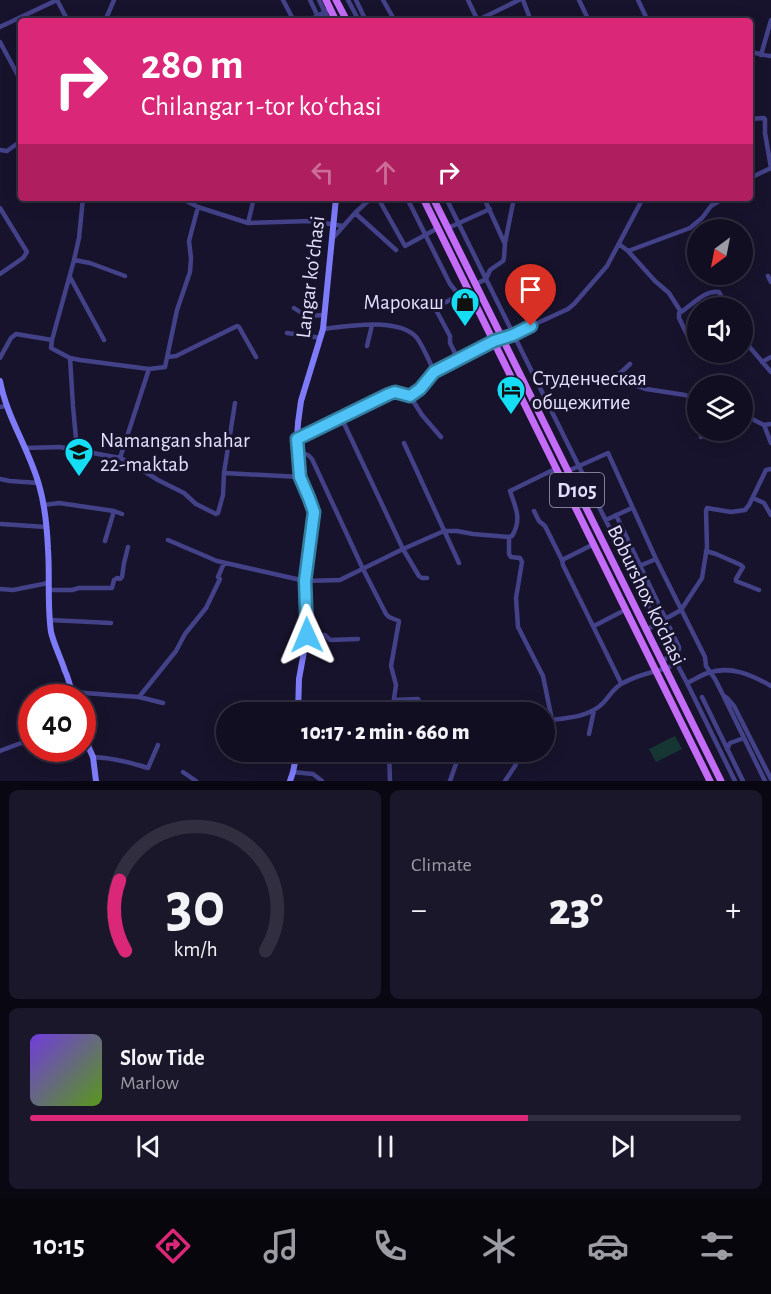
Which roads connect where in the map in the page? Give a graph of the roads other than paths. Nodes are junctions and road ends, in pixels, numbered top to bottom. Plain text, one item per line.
1 (57, 0) edge
2 (114, 0) edge
3 (283, 0) edge
4 (310, 0) edge
5 (319, 0) edge
6 (326, 0) edge
7 (336, 0) edge
8 (348, 0) edge
9 (356, 0) edge
10 (383, 0) edge
11 (468, 0) edge
12 (521, 0) edge
13 (579, 0) edge
14 (638, 0) edge
15 (327, 10) junction
16 (317, 15) junction
17 (18, 18) edge
18 (19, 18) edge
19 (66, 18) edge
20 (106, 18) edge
21 (292, 18) edge
22 (312, 18) edge
23 (318, 18) edge
24 (328, 18) edge
25 (334, 18) edge
26 (345, 18) edge
27 (357, 18) edge
28 (365, 18) edge
29 (393, 18) edge
30 (476, 18) edge
31 (483, 18) edge
32 (530, 18) edge
33 (588, 18) edge
34 (647, 18) edge
35 (771, 20) edge
36 (0, 27) edge
37 (0, 42) edge
38 (753, 52) edge
39 (760, 55) junction
40 (771, 56) edge
41 (18, 75) edge
42 (753, 119) edge
43 (18, 143) edge
44 (0, 150) edge
45 (771, 168) edge
46 (753, 177) edge
47 (83, 201) edge
48 (187, 201) edge
49 (253, 201) edge
50 (336, 201) edge
51 (368, 201) edge
52 (380, 201) edge
53 (408, 201) edge
54 (424, 201) edge
55 (434, 201) edge
56 (448, 201) edge
57 (486, 201) edge
58 (513, 201) edge
59 (640, 201) edge
60 (719, 201) edge
61 (198, 207) junction
62 (0, 208) edge
63 (490, 209) junction
64 (355, 213) junction
65 (2, 214) edge
66 (248, 223) junction
67 (333, 224) junction
68 (459, 224) junction
69 (343, 225) junction
70 (438, 228) junction
71 (448, 228) junction
72 (425, 235) junction
73 (331, 240) junction
74 (505, 243) junction
75 (619, 244) junction
76 (396, 250) dead end
77 (628, 251) junction
78 (74, 260) junction
79 (0, 274) edge
80 (70, 276) junction
81 (125, 276) dead end
82 (486, 279) junction
83 (476, 284) junction
84 (702, 297) edge
85 (722, 297) edge
86 (294, 308) dead end
87 (687, 308) edge
88 (681, 312) junction
89 (324, 315) junction
90 (372, 325) junction
91 (323, 329) junction
92 (287, 333) dead end
93 (687, 334) edge
94 (513, 335) junction
95 (321, 338) junction
96 (503, 339) junction
97 (52, 340) junction
98 (104, 340) dead end
99 (494, 341) junction
100 (367, 346) dead end
101 (753, 351) edge
102 (168, 357) junction
103 (256, 357) dead end
104 (771, 357) edge
105 (0, 358) edge
106 (70, 358) junction
107 (458, 359) junction
108 (762, 362) junction
109 (630, 364) dead end
110 (149, 369) junction
111 (531, 369) junction
112 (434, 372) junction
113 (771, 372) edge
114 (520, 374) junction
115 (0, 381) edge
116 (410, 396) junction
117 (687, 396) edge
118 (235, 403) dead end
119 (548, 404) junction
120 (3, 407) edge
121 (537, 409) junction
122 (341, 417) junction
123 (753, 420) edge
124 (771, 424) edge
125 (764, 425) junction
126 (441, 437) dead end
127 (297, 439) junction
128 (404, 443) dead end
129 (771, 443) edge
130 (26, 448) junction
131 (77, 450) junction
132 (297, 451) junction
133 (120, 458) junction
134 (579, 466) junction
135 (557, 468) junction
136 (771, 469) edge
137 (568, 471) junction
138 (224, 473) junction
139 (300, 477) junction
140 (0, 478) edge
141 (39, 483) junction
142 (753, 498) junction
143 (44, 505) junction
144 (632, 508) junction
145 (114, 511) junction
146 (534, 511) dead end
147 (122, 514) dead end
148 (771, 514) edge
149 (616, 515) junction
150 (606, 520) junction
151 (1, 524) edge
152 (46, 527) junction
153 (444, 531) junction
154 (509, 537) junction
155 (168, 540) dead end
156 (105, 541) dead end
157 (594, 544) junction
158 (128, 547) dead end
159 (403, 549) junction
160 (706, 551) junction
161 (656, 559) junction
162 (562, 561) junction
163 (224, 563) junction
164 (459, 563) dead end
165 (640, 566) junction
166 (363, 569) junction
167 (630, 570) junction
168 (427, 578) dead end
169 (305, 581) junction
170 (48, 587) junction
171 (0, 589) edge
172 (759, 590) dead end
173 (681, 610) junction
174 (621, 612) dead end
175 (666, 619) junction
176 (50, 620) junction
177 (111, 623) dead end
178 (657, 624) junction
179 (594, 626) junction
180 (646, 630) junction
181 (307, 635) junction
182 (358, 639) dead end
183 (672, 655) junction
184 (661, 661) junction
185 (677, 664) junction
186 (665, 669) junction
187 (656, 672) junction
188 (709, 672) junction
189 (621, 683) junction
190 (687, 683) junction
191 (69, 684) edge
192 (771, 686) edge
193 (723, 695) junction
194 (96, 696) edge
195 (139, 697) junction
196 (702, 697) dead end
197 (394, 699) junction
198 (298, 702) edge
199 (394, 702) edge
200 (420, 702) edge
201 (548, 702) edge
202 (163, 703) dead end
203 (594, 710) junction
204 (555, 719) edge
205 (590, 734) dead end
206 (744, 738) junction
207 (18, 745) edge
208 (158, 745) dead end
209 (727, 749) junction
210 (0, 752) edge
211 (720, 752) junction
212 (96, 757) edge
213 (94, 762) edge
214 (295, 762) edge
215 (389, 762) edge
216 (456, 762) edge
217 (516, 762) edge
218 (183, 772) dead end
219 (293, 772) junction
220 (771, 779) edge
221 (96, 781) edge
222 (196, 781) edge
223 (290, 781) edge
224 (322, 781) edge
225 (390, 781) edge
226 (450, 781) edge
227 (505, 781) edge
228 (710, 781) edge
229 (721, 781) edge
230 (735, 781) edge
231 (743, 781) edge
232 (765, 781) edge

1 - 18 street
1 - 19 street
2 - 20 street
3 - 21 street
4 - 16 street
5 - 15 street
6 - 15 main road
7 - 26 main road
8 - 27 street
9 - 28 street
10 - 29 street
11 - 30 street
12 - 31 street
12 - 32 street
13 - 33 street
14 - 34 street
15 - 16 street
15 - 24 street
15 - 25 main road
16 - 22 street
16 - 23 street
17 - 36 street
35 - 39 street
37 - 41 street
38 - 39 street
39 - 40 street
42 - 45 street
43 - 44 street
45 - 46 street
47 - 78 street
48 - 61 street
49 - 66 street
50 - 67 street, Langar koʻchasi
51 - 64 street
52 - 72 street
53 - 72 street
54 - 70 main road, D105
55 - 71 main road, Boburshox ko'chasi / D105
56 - 68 street
57 - 63 street
58 - 74 street
59 - 75 street
60 - 77 street
61 - 66 street
61 - 102 street
62 - 65 street
63 - 68 street
63 - 74 street
64 - 69 street
64 - 76 street
65 - 79 street
66 - 67 street
67 - 69 street
67 - 73 street, Langar koʻchasi
68 - 71 street
68 - 82 street
69 - 73 street
70 - 72 street
70 - 99 main road, D105
71 - 83 main road, Boburshox ko'chasi / D105
72 - 107 street
73 - 89 street, Langar koʻchasi
74 - 82 street
75 - 77 street
75 - 94 street
77 - 88 street
78 - 80 street
78 - 81 street
80 - 97 street
80 - 98 street
82 - 83 street
82 - 94 street
83 - 96 main road, Boburshox ko'chasi / D105
84 - 85 street
86 - 89 street
87 - 88 street
88 - 93 street
89 - 91 street, Langar koʻchasi
90 - 91 street
90 - 100 street
90 - 112 street
91 - 95 street, Langar koʻchasi
92 - 95 street
94 - 96 street
94 - 111 street
95 - 127 street, Langar koʻchasi
96 - 99 street
96 - 114 main road, Boburshox ko'chasi / D105
97 - 105 street
97 - 106 street
99 - 107 street
99 - 135 main road, D105
101 - 108 street
102 - 103 street
102 - 110 street
104 - 108 street
106 - 110 street
106 - 131 street
107 - 112 street
108 - 113 street
109 - 117 street
110 - 133 street
111 - 114 street
111 - 119 street
112 - 116 street
114 - 121 main road, Boburshox ko'chasi / D105
115 - 120 street
116 - 122 street
116 - 126 street
118 - 138 street
119 - 121 street
119 - 134 street
120 - 130 street
121 - 137 main road, Boburshox ko'chasi / D105
122 - 127 street
122 - 159 street
123 - 125 street
124 - 125 street
125 - 129 street
127 - 132 street, Langar koʻchasi
128 - 153 street
130 - 131 street
130 - 141 street
131 - 133 street
132 - 139 street, Langar koʻchasi
132 - 166 street
133 - 138 street
134 - 137 street
134 - 144 street
134 - 150 street
135 - 154 street
135 - 157 main road, D105
136 - 142 street
137 - 180 main road, Boburshox ko'chasi / D105
138 - 139 street
139 - 169 street, Langar koʻchasi
140 - 141 street
141 - 143 street
142 - 148 street
142 - 160 street
143 - 145 street
143 - 152 street
144 - 149 street
144 - 161 street
145 - 147 street
145 - 156 street
146 - 162 street
149 - 150 street
149 - 165 street
150 - 167 street
151 - 152 street
152 - 170 street
153 - 154 street
153 - 159 street
153 - 164 street
154 - 201 street
155 - 163 street
157 - 162 street
157 - 187 main road, D105
158 - 170 street
159 - 166 street
159 - 168 street
160 - 172 street
160 - 173 street
161 - 165 street
161 - 173 street
162 - 179 street
163 - 169 street
163 - 195 street
165 - 167 street
165 - 175 street
166 - 169 street
166 - 197 street
167 - 178 street
169 - 181 street, Langar koʻchasi
170 - 171 street
170 - 176 street
173 - 175 street
173 - 188 street
174 - 179 street
175 - 178 street
175 - 183 street
176 - 177 street
176 - 191 street
178 - 180 street
178 - 183 street
179 - 189 street
180 - 184 main road, Boburshox ko'chasi / D105
181 - 182 street
181 - 198 street, Langar koʻchasi
183 - 184 street
183 - 185 street
184 - 186 main road, Boburshox ko'chasi / D105
185 - 186 street
185 - 190 street
186 - 187 street
186 - 229 main road, Boburshox ko'chasi / D105
187 - 189 street
187 - 228 main road, D105
188 - 190 street
188 - 192 street
188 - 193 street
189 - 203 street
190 - 211 street
193 - 206 street
193 - 220 street
194 - 195 street
195 - 202 street
196 - 209 street
197 - 199 street
197 - 200 street
203 - 204 street
203 - 205 street
206 - 209 street
206 - 232 street
207 - 210 street
208 - 212 street
209 - 211 street
209 - 231 street
211 - 230 street
213 - 221 street
214 - 219 street
215 - 225 street
216 - 226 street
217 - 227 street
218 - 222 street
219 - 223 street
219 - 224 street

